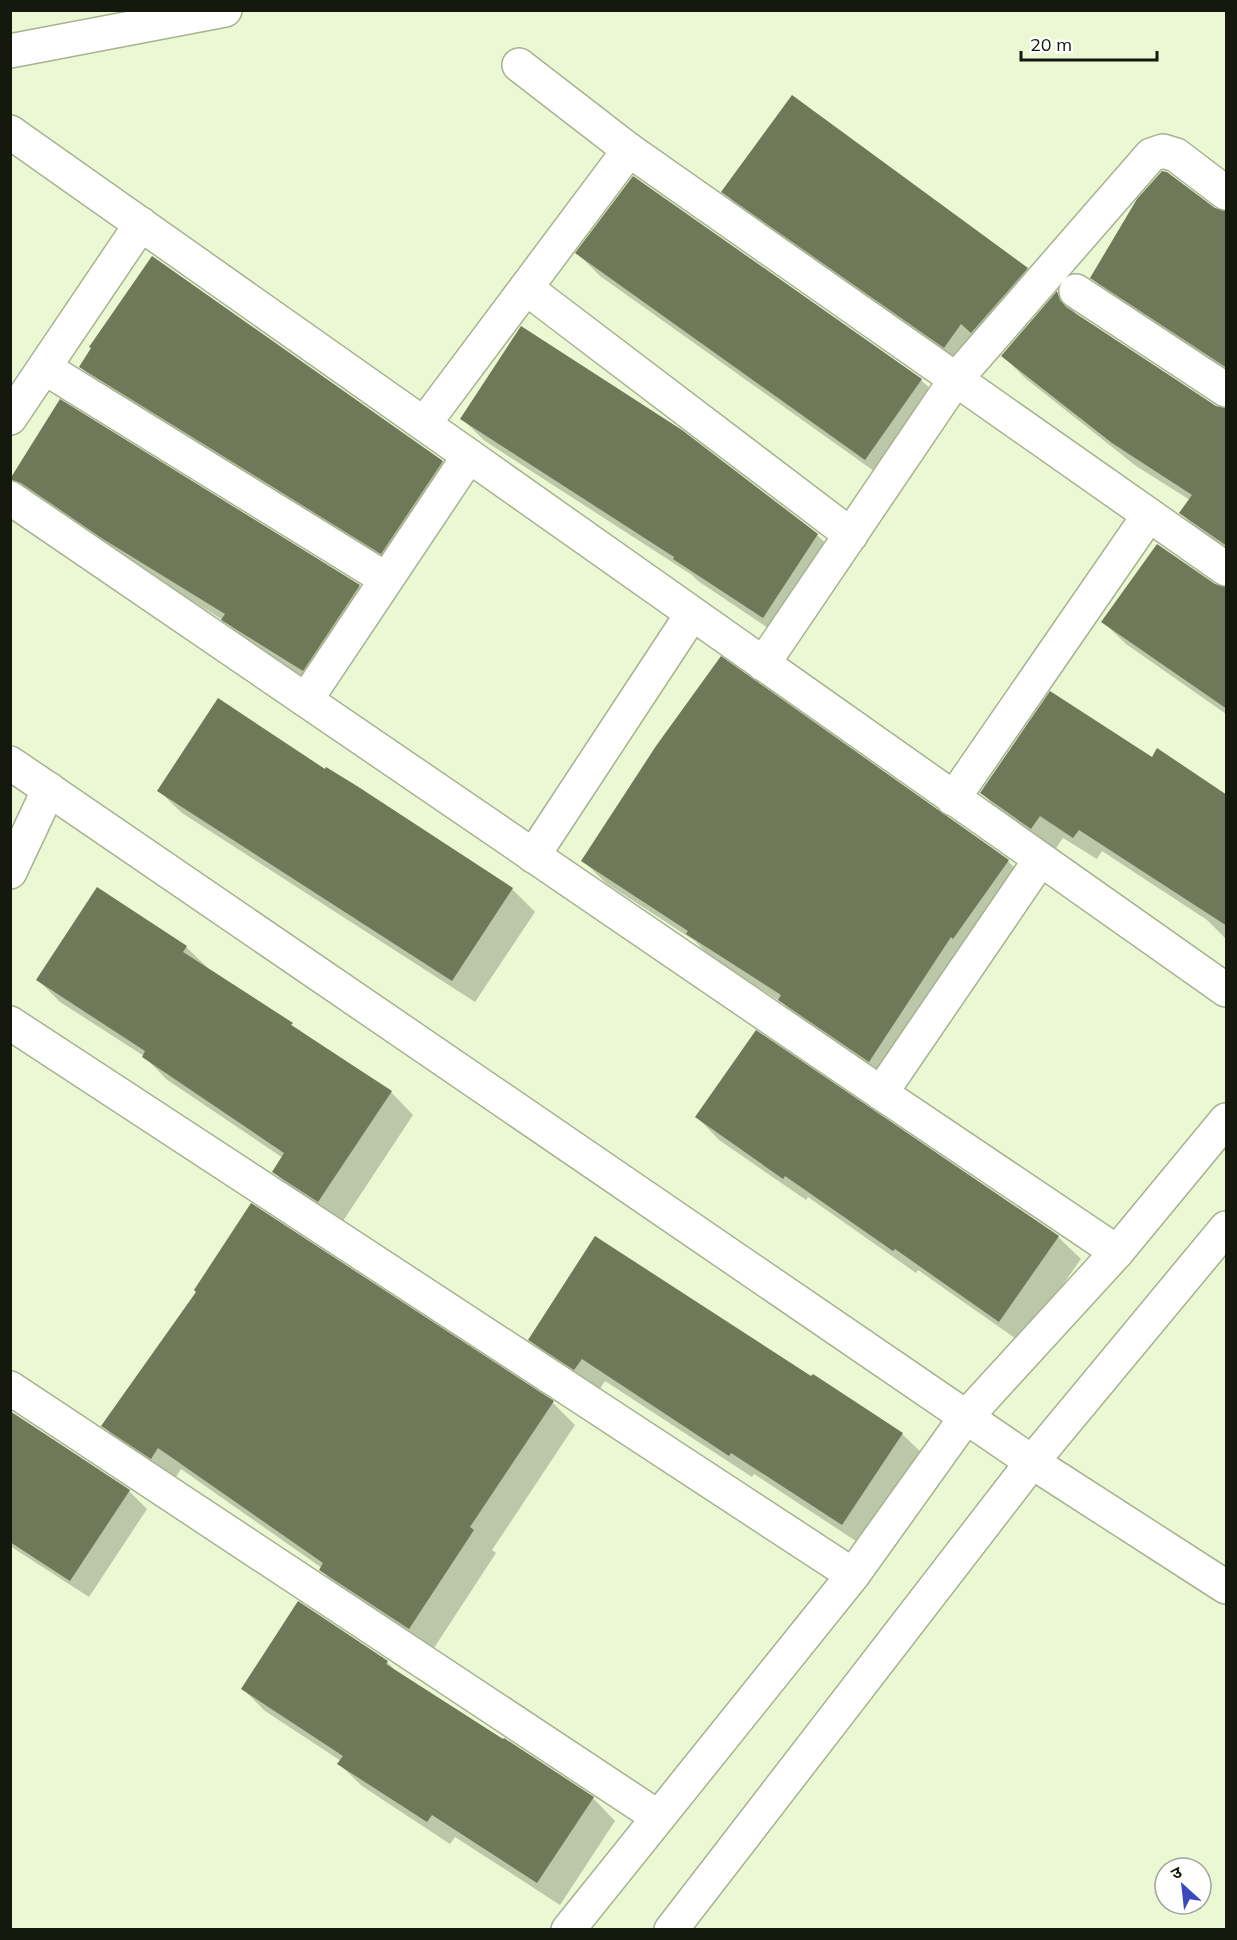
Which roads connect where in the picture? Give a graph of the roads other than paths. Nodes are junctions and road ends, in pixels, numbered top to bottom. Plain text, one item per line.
1 (225, 10) edge
2 (10, 51) edge
3 (519, 65) dead end
4 (10, 132) edge
5 (629, 150) junction
6 (1227, 193) edge
7 (141, 224) junction
8 (526, 288) junction
9 (1076, 291) dead end
10 (45, 368) junction
11 (956, 379) junction
12 (1227, 390) edge
13 (10, 418) edge
14 (424, 424) junction
15 (469, 456) junction
16 (10, 498) edge
17 (1149, 515) junction
18 (851, 535) junction
19 (1227, 569) edge
20 (386, 579) junction
21 (692, 614) junction
22 (763, 664) junction
23 (306, 700) junction
24 (10, 763) edge
25 (49, 789) junction
26 (953, 799) junction
27 (533, 856) junction
28 (1040, 860) junction
29 (10, 872) edge
30 (1227, 990) edge
31 (10, 1023) edge
32 (881, 1093) junction
33 (1227, 1120) edge
34 (1227, 1228) edge
35 (1117, 1252) junction
36 (10, 1388) edge
37 (966, 1417) junction
38 (1032, 1462) junction
39 (853, 1575) junction
40 (1227, 1587) edge
41 (658, 1817) junction
42 (568, 1929) edge
43 (671, 1929) edge

1 - 2 street
3 - 5 street
4 - 7 street
5 - 8 street
5 - 11 street
6 - 11 street
7 - 10 street
7 - 14 street
8 - 14 street
8 - 18 street
9 - 12 street
10 - 13 street
10 - 20 street
11 - 17 street
11 - 18 street
14 - 15 street
15 - 20 street
15 - 21 street
16 - 23 street
17 - 19 street
17 - 26 street
18 - 22 street
20 - 23 street
21 - 22 street
21 - 27 street
22 - 26 street
23 - 27 street
24 - 25 street
25 - 29 street
25 - 37 street
26 - 28 street
27 - 32 street
28 - 30 street
28 - 32 street
31 - 39 street
32 - 35 street
33 - 35 street
34 - 38 street
35 - 37 street
36 - 41 street
37 - 38 street
37 - 39 street
38 - 40 street
38 - 43 street
39 - 41 street
41 - 42 street

